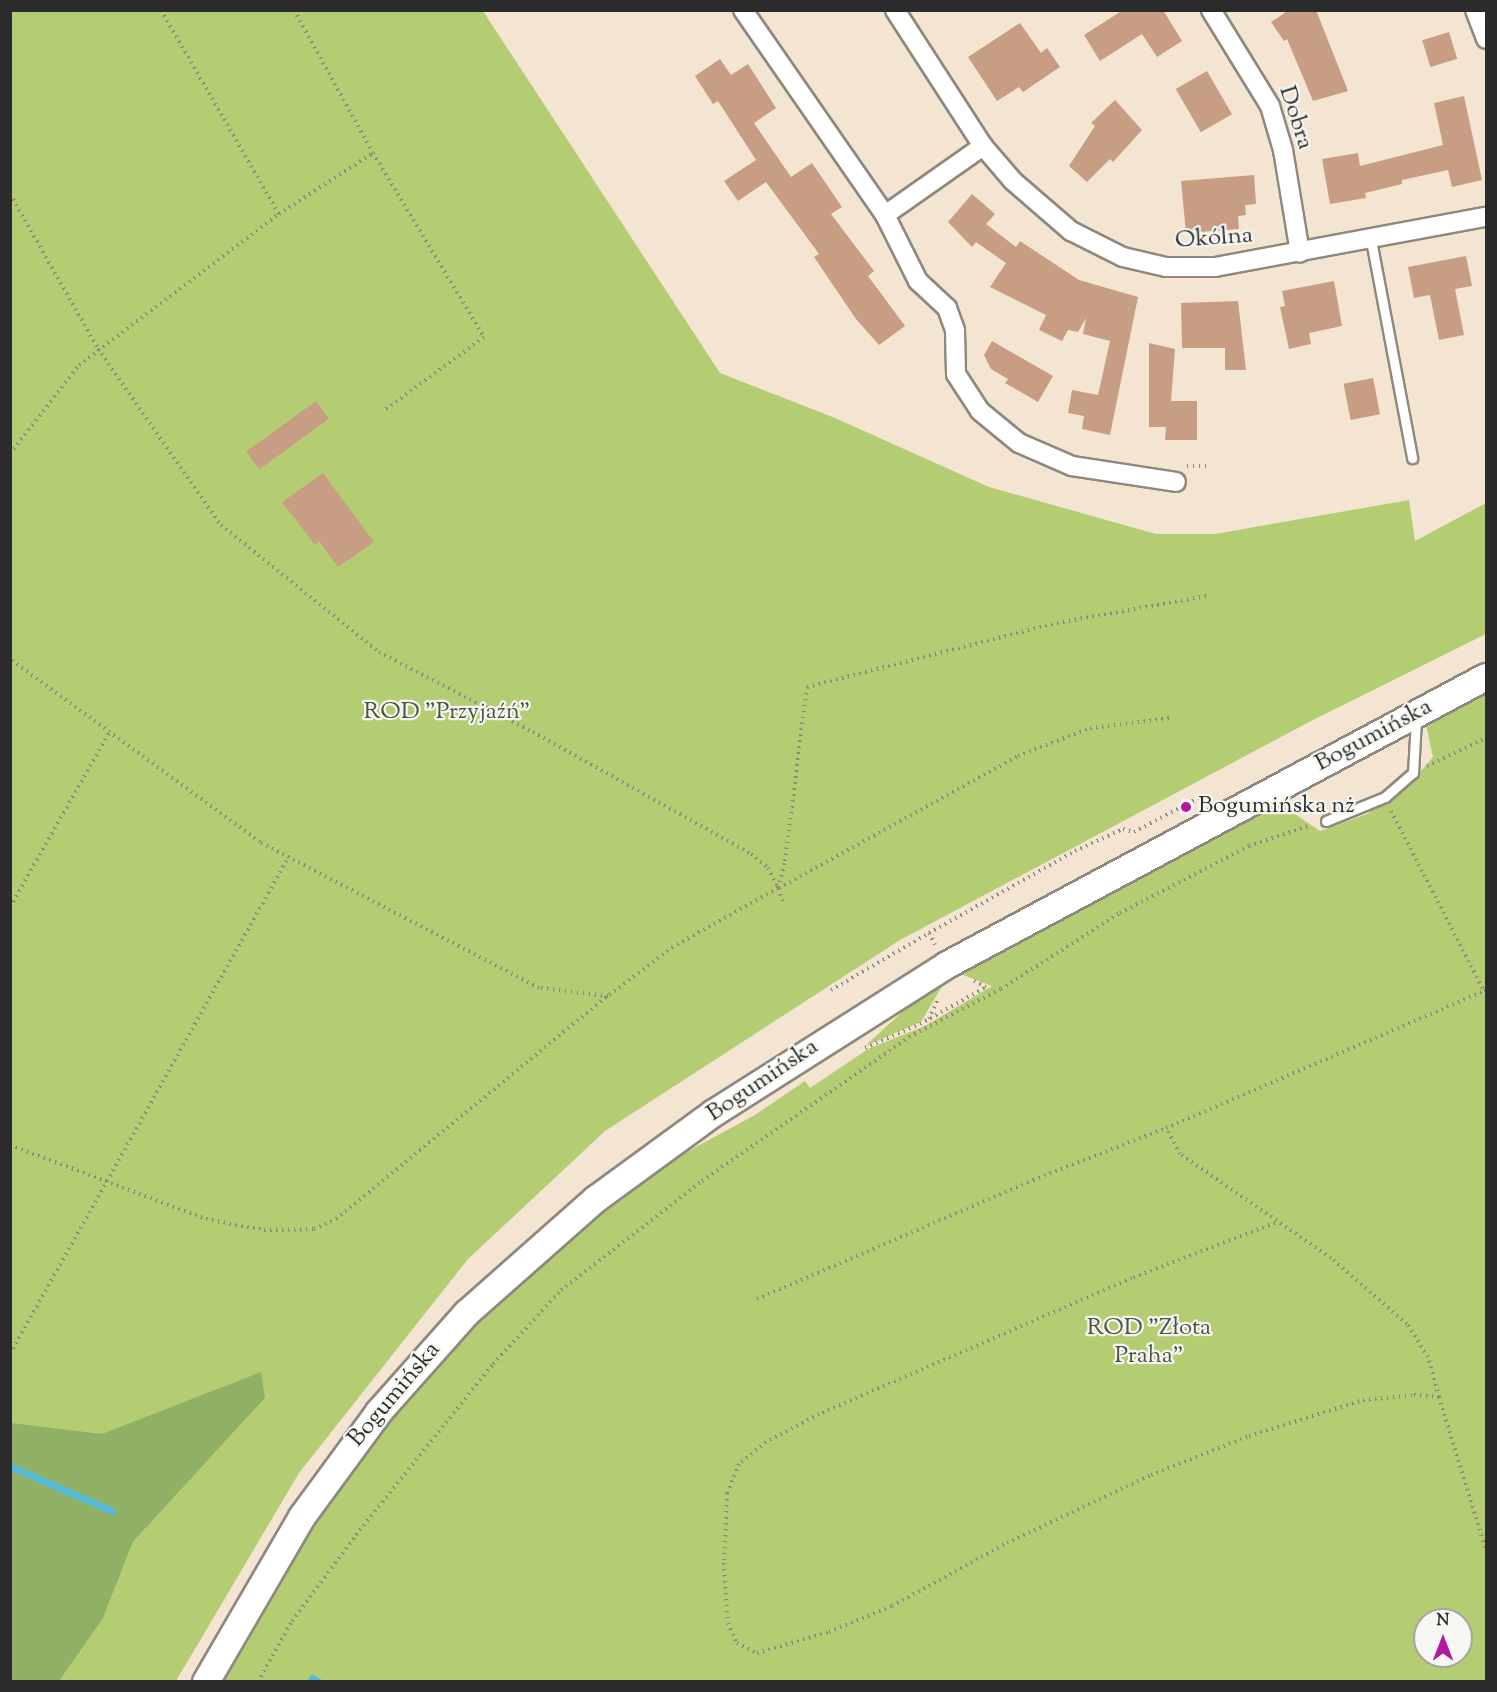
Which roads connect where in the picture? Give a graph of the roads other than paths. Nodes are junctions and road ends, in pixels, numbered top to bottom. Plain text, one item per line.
1 (743, 10) edge
2 (895, 10) edge
3 (1211, 10) edge
4 (983, 146) junction
5 (885, 215) junction
6 (1486, 218) edge
7 (1371, 240) junction
8 (1300, 253) junction
9 (1412, 458) dead end
10 (1175, 474) road end
11 (1486, 676) edge
12 (1417, 713) junction
13 (1326, 820) road end
14 (206, 1682) edge

1 - 5 street
2 - 4 street, Okólna
3 - 8 street, Dobra
4 - 5 street
4 - 8 street, Okólna
5 - 10 street
6 - 7 street, Okólna
7 - 8 street, Okólna
7 - 9 lane
11 - 12 street, Bogumińska
12 - 13 lane
12 - 14 street, Bogumińska

